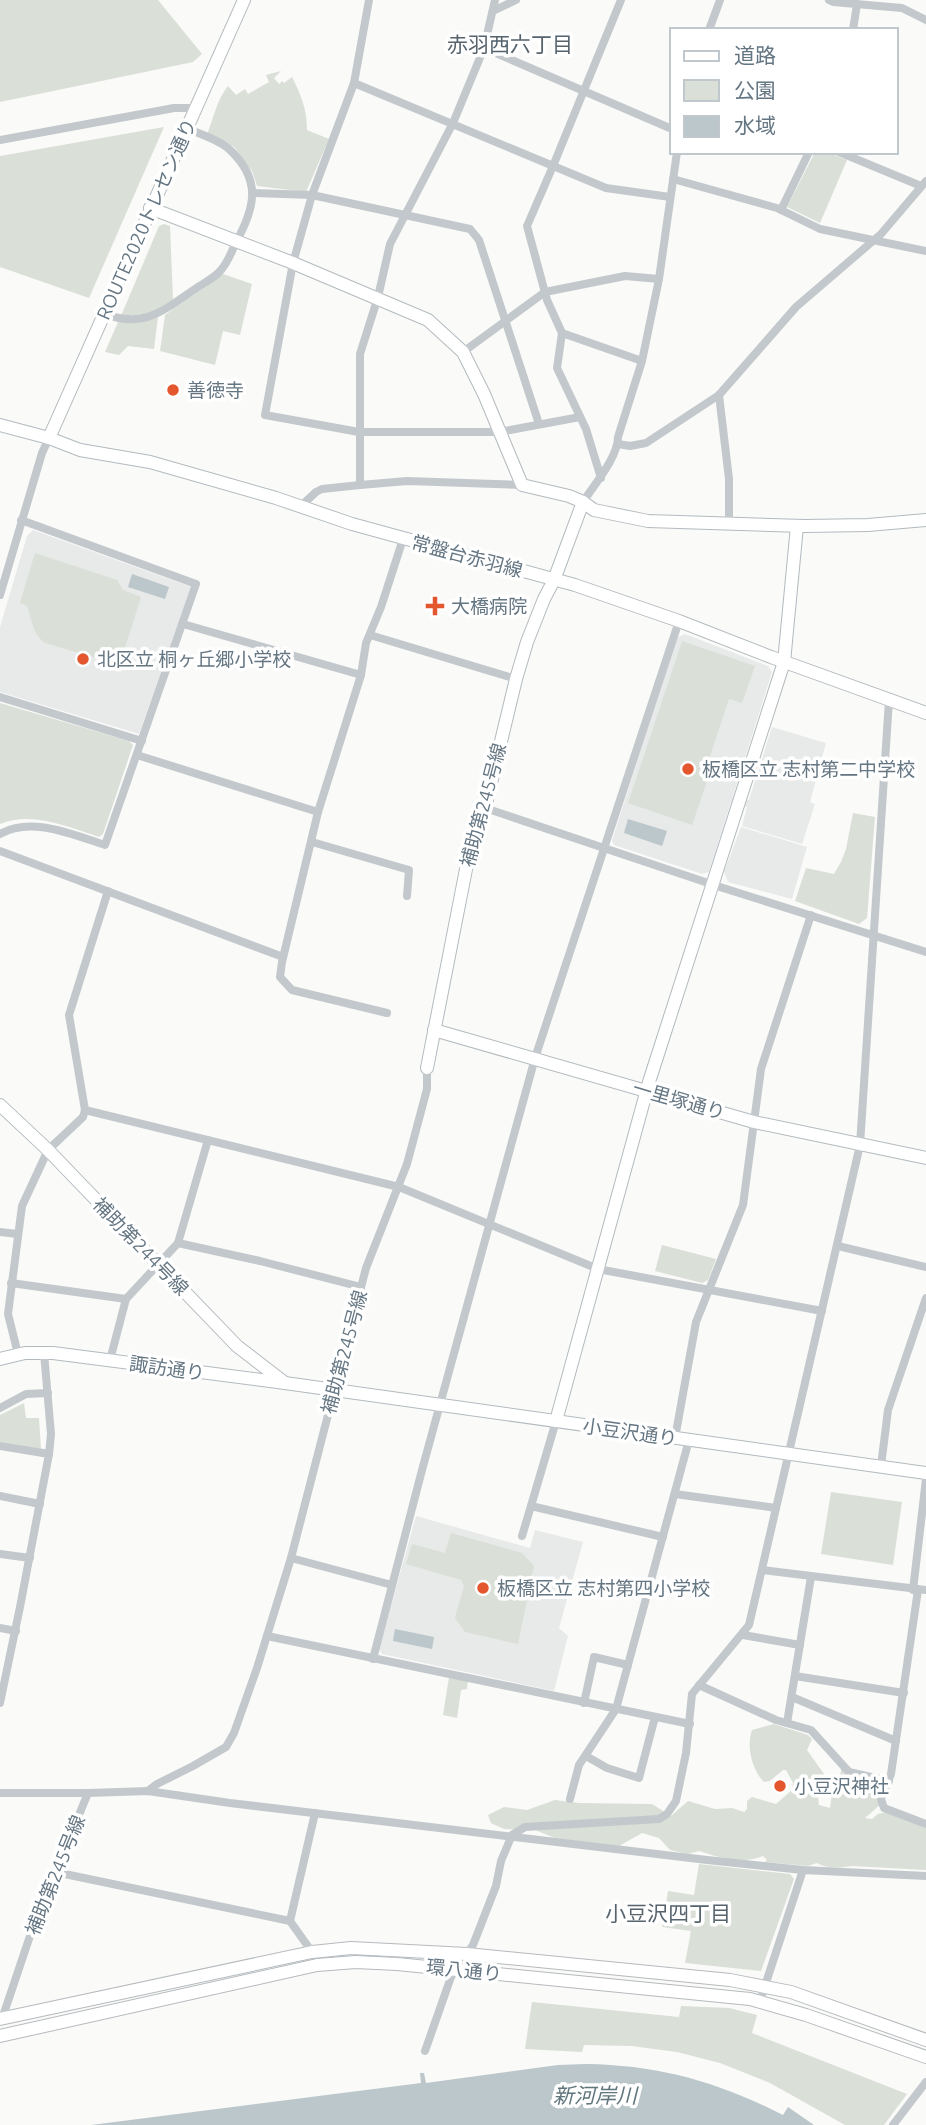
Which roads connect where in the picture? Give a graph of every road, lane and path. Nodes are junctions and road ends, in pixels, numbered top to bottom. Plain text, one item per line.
1 (244, 0) edge
2 (369, 0) edge
3 (495, 0) edge
4 (516, 0) edge
5 (621, 0) edge
6 (720, 0) edge
7 (829, 0) edge
8 (886, 3) edge
9 (857, 4) junction
10 (493, 11) junction
11 (926, 20) edge
12 (710, 28) edge
13 (853, 28) edge
14 (484, 48) junction
15 (354, 83) junction
16 (584, 91) junction
17 (196, 108) junction
18 (453, 123) junction
19 (187, 128) junction
20 (670, 128) edge
21 (0, 140) edge
22 (677, 154) edge
23 (808, 154) edge
24 (844, 154) edge
25 (553, 166) junction
26 (673, 179) junction
27 (923, 184) edge
28 (253, 193) junction
29 (312, 195) junction
30 (670, 197) junction
31 (150, 208) junction
32 (781, 210) junction
33 (407, 215) junction
34 (874, 239) junction
35 (237, 241) junction
36 (926, 251) edge
37 (293, 263) junction
38 (659, 279) junction
39 (545, 292) junction
40 (378, 297) junction
41 (103, 313) junction
42 (506, 322) junction
43 (562, 333) junction
44 (463, 352) junction
45 (642, 361) junction
46 (719, 395) junction
47 (580, 417) junction
48 (539, 424) junction
49 (0, 425) edge
50 (359, 432) junction
51 (499, 432) junction
52 (49, 438) junction
53 (618, 444) junction
54 (601, 478) junction
55 (360, 485) junction
56 (522, 485) junction
57 (583, 502) junction
58 (301, 506) junction
59 (21, 520) junction
60 (926, 520) edge
61 (729, 524) junction
62 (797, 526) junction
63 (403, 539) junction
64 (554, 580) junction
65 (0, 595) edge
66 (679, 621) junction
67 (183, 624) junction
68 (370, 635) junction
69 (784, 662) junction
70 (361, 675) junction
71 (516, 679) junction
72 (0, 697) edge
73 (889, 700) junction
74 (926, 713) edge
75 (142, 741) junction
76 (137, 755) junction
77 (485, 808) junction
78 (318, 812) junction
79 (0, 834) edge
80 (312, 842) junction
81 (604, 847) junction
82 (0, 850) edge
83 (713, 884) junction
84 (108, 891) junction
85 (407, 896) dead end
86 (811, 915) junction
87 (873, 936) junction
88 (926, 952) edge
89 (283, 957) junction
90 (387, 1013) dead end
91 (435, 1030) junction
92 (536, 1058) junction
93 (427, 1068) joint
94 (646, 1090) junction
95 (0, 1105) edge
96 (85, 1110) junction
97 (754, 1122) junction
98 (208, 1140) junction
99 (860, 1145) junction
100 (48, 1150) junction
101 (926, 1158) edge
102 (399, 1187) junction
103 (491, 1226) junction
104 (0, 1232) edge
105 (17, 1234) junction
106 (178, 1243) junction
107 (838, 1246) junction
108 (160, 1265) junction
109 (926, 1267) edge
110 (598, 1269) junction
111 (11, 1283) junction
112 (361, 1287) junction
113 (710, 1290) junction
114 (926, 1298) edge
115 (127, 1299) junction
116 (822, 1311) junction
117 (4, 1313) edge
118 (44, 1353) junction
119 (18, 1354) junction
120 (0, 1359) edge
121 (110, 1360) junction
122 (285, 1383) junction
123 (334, 1391) junction
124 (48, 1392) junction
125 (441, 1406) junction
126 (0, 1408) edge
127 (556, 1421) junction
128 (682, 1439) junction
129 (0, 1446) edge
130 (49, 1454) junction
131 (789, 1454) junction
132 (881, 1466) junction
133 (926, 1472) edge
134 (926, 1479) edge
135 (675, 1494) junction
136 (0, 1496) edge
137 (40, 1504) junction
138 (531, 1506) junction
139 (776, 1508) junction
140 (522, 1536) dead end
141 (663, 1537) junction
142 (0, 1553) edge
143 (30, 1558) junction
144 (291, 1558) junction
145 (762, 1570) junction
146 (811, 1577) junction
147 (392, 1585) junction
148 (919, 1590) edge
149 (0, 1628) edge
150 (16, 1631) junction
151 (743, 1635) junction
152 (267, 1636) junction
153 (800, 1645) junction
154 (373, 1658) junction
155 (628, 1665) junction
156 (795, 1676) junction
157 (699, 1685) junction
158 (904, 1693) junction
159 (792, 1697) junction
160 (0, 1703) edge
161 (584, 1703) junction
162 (616, 1709) junction
163 (655, 1717) junction
164 (788, 1723) junction
165 (690, 1724) junction
166 (896, 1741) junction
167 (586, 1756) junction
168 (889, 1781) junction
169 (86, 1791) junction
170 (148, 1791) junction
171 (0, 1793) edge
172 (570, 1799) dead end
173 (315, 1813) junction
174 (926, 1824) edge
175 (512, 1835) junction
176 (803, 1870) junction
177 (55, 1872) junction
178 (926, 1876) edge
179 (290, 1921) junction
180 (312, 1952) junction
181 (467, 1954) junction
182 (456, 1969) junction
183 (764, 1986) junction
184 (760, 2001) junction
185 (1, 2021) edge
186 (0, 2036) edge
187 (926, 2040) edge
188 (425, 2051) dead end
189 (926, 2057) edge
190 (926, 2082) edge
191 (893, 2125) edge

1 - 17 street, ROUTE2020トレセン通り
2 - 15 street
3 - 10 street
4 - 10 street
5 - 16 street
6 - 12 street
7 - 9 street
8 - 9 street
8 - 11 street
9 - 13 street
10 - 14 street
14 - 16 street
14 - 18 street
15 - 18 street
15 - 29 street
16 - 20 street
16 - 25 street
17 - 19 street, ROUTE2020トレセン通り
17 - 21 street
18 - 25 street
18 - 33 street
19 - 28 street
19 - 31 street, ROUTE2020トレセン通り
22 - 26 street
23 - 32 street
24 - 27 street
25 - 30 street
25 - 39 street
26 - 30 street
26 - 32 street
27 - 34 street
28 - 29 street
28 - 35 street
29 - 33 street
29 - 37 street
30 - 38 street
31 - 35 street
31 - 41 street, ROUTE2020トレセン通り
32 - 34 street
33 - 40 street
33 - 42 street
34 - 36 street
34 - 46 street
35 - 37 street
35 - 41 street
37 - 40 street
37 - 50 street
38 - 39 street
38 - 45 street
39 - 42 street
39 - 43 street
40 - 44 street
40 - 50 street
41 - 52 street, ROUTE2020トレセン通り
42 - 44 street
42 - 48 street
43 - 45 street
43 - 47 street
44 - 51 street
45 - 53 street
46 - 53 street
46 - 61 street
47 - 48 street
47 - 54 street
48 - 51 street
49 - 52 street, 常盤台赤羽線
50 - 51 street
50 - 55 street
51 - 56 street
52 - 58 street, 常盤台赤羽線
52 - 59 street
53 - 54 street
54 - 57 street
55 - 56 street
55 - 58 street
56 - 57 street
57 - 61 street
57 - 64 street, 補助第245号線
58 - 63 street, 常盤台赤羽線
59 - 65 street
59 - 67 street
60 - 62 street
61 - 62 street
62 - 69 street
63 - 64 street, 常盤台赤羽線
63 - 68 street
64 - 66 street, 常盤台赤羽線
64 - 71 street, 補助第245号線
66 - 69 street, 常盤台赤羽線
66 - 81 street
67 - 70 street
67 - 75 street
68 - 70 street
68 - 71 street
69 - 73 street, 常盤台赤羽線
69 - 83 street
70 - 78 street
71 - 77 street, 補助第245号線
72 - 75 street
73 - 74 street, 常盤台赤羽線
73 - 87 street
75 - 76 street
76 - 78 street
76 - 79 street
77 - 81 street
77 - 91 street, 補助第245号線
78 - 80 street
80 - 85 street
80 - 89 street
81 - 83 street
81 - 92 street
82 - 84 street
83 - 86 street
83 - 94 street
84 - 89 street
84 - 96 street
86 - 87 street
86 - 97 street
87 - 88 street
87 - 99 street
89 - 90 street
91 - 92 street, 一里塚通り
91 - 93 street, 補助第245号線
92 - 94 street, 一里塚通り
92 - 103 street
93 - 102 street, 補助第245号線
94 - 97 street, 一里塚通り
94 - 110 street
95 - 100 street, 補助第244号線
96 - 98 street
96 - 100 street
97 - 99 street, 一里塚通り
97 - 113 street
98 - 102 street
98 - 106 street
99 - 101 street, 一里塚通り
99 - 107 street
100 - 105 street
100 - 108 street, 補助第244号線
102 - 103 street
102 - 112 street, 補助第245号線
103 - 110 street
103 - 125 street
104 - 105 street
105 - 111 street
106 - 108 street
106 - 112 street
107 - 109 street
107 - 116 street
108 - 115 street
108 - 122 street, 補助第244号線
110 - 113 street
110 - 127 street
111 - 115 street
111 - 117 street
112 - 123 street, 補助第245号線
113 - 116 street
113 - 128 street
114 - 132 street
115 - 121 street
116 - 131 street
117 - 119 street
118 - 119 street, 諏訪通り
118 - 121 street, 諏訪通り
118 - 124 street
119 - 120 street, 諏訪通り
121 - 122 street, 諏訪通り
122 - 123 street, 諏訪通り
123 - 125 street, 小豆沢通り
123 - 144 street, 補助第245号線
124 - 126 street
124 - 130 street
125 - 127 street, 小豆沢通り
125 - 147 street
127 - 128 street, 小豆沢通り
127 - 138 street
128 - 131 street, 小豆沢通り
128 - 135 street
129 - 130 street
130 - 137 street
131 - 132 street, 小豆沢通り
131 - 139 street
132 - 133 street, 小豆沢通り
134 - 148 street
135 - 139 street
135 - 141 street
136 - 137 street
137 - 143 street
138 - 140 street
138 - 141 street
139 - 145 street
141 - 155 street
142 - 143 street
143 - 150 street
144 - 147 street
144 - 152 street, 補助第245号線
145 - 146 street
145 - 151 street
146 - 148 street
146 - 153 street
147 - 154 street
148 - 158 street
149 - 150 street
150 - 160 street
151 - 153 street
151 - 157 street
152 - 154 street
152 - 170 street, 補助第245号線
153 - 156 street
154 - 161 street
155 - 161 street
155 - 162 street
156 - 158 street
156 - 159 street
157 - 164 street
157 - 165 street
158 - 166 street
159 - 164 street
159 - 166 street
161 - 162 street
162 - 163 street
162 - 167 street
163 - 165 street
163 - 167 street
164 - 168 street
165 - 175 street
166 - 168 street
167 - 172 street
168 - 174 street
169 - 170 street, 補助第245号線
169 - 171 street
169 - 177 street, 補助第245号線
170 - 173 street
173 - 175 street
173 - 179 street
175 - 176 street
175 - 181 street
176 - 178 street
176 - 183 street
177 - 179 street
177 - 185 street, 補助第245号線
179 - 180 street
180 - 181 street, 環八通り
180 - 185 street, 環八通り
181 - 182 street
181 - 183 street, 環八通り
182 - 184 street, 環八通り
182 - 186 street, 環八通り
182 - 188 street
183 - 184 street
183 - 187 street, 環八通り
184 - 189 street, 環八通り
190 - 191 street

